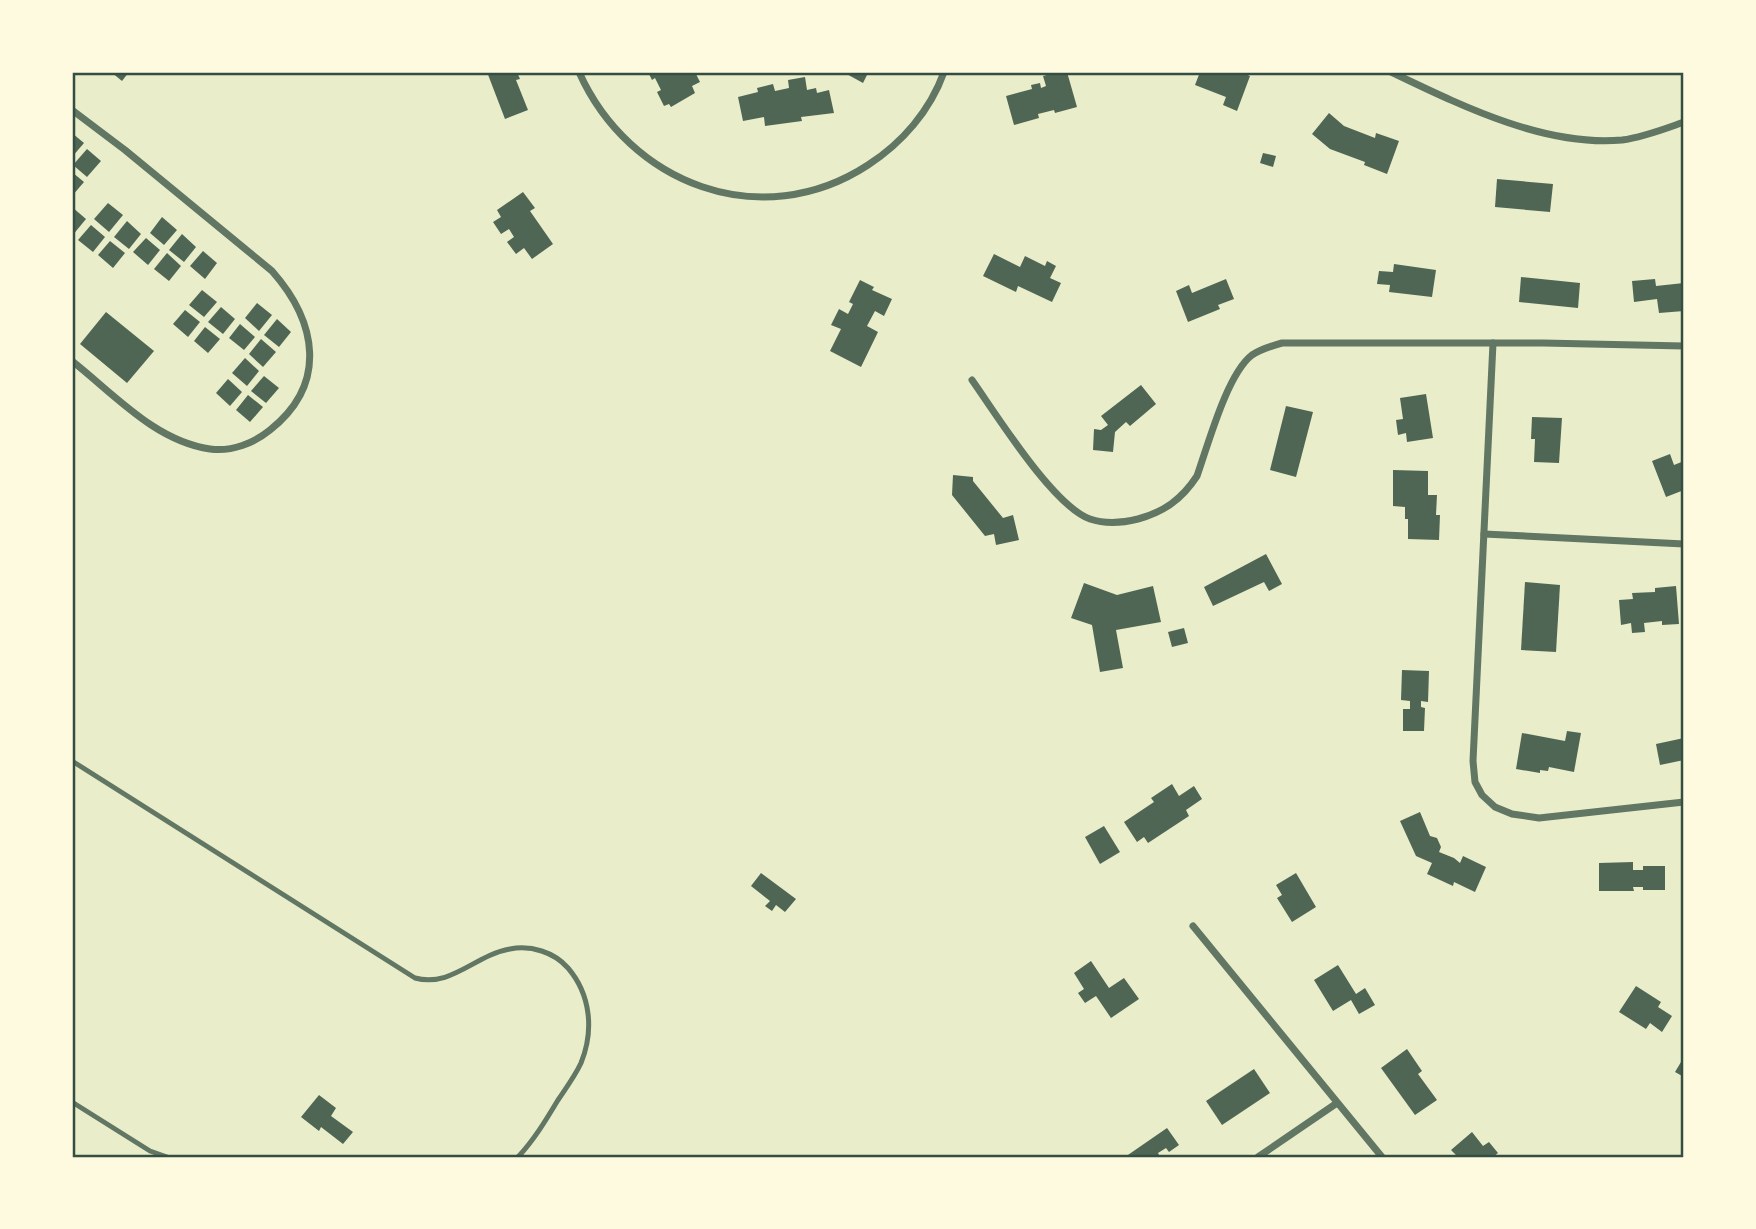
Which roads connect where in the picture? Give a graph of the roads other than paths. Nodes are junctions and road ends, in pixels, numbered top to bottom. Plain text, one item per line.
1 (579, 72) edge
2 (944, 72) edge
3 (1391, 72) edge
4 (72, 110) edge
5 (1684, 122) edge
6 (1493, 343) junction
7 (1684, 346) edge
8 (72, 361) edge
9 (972, 380) dead end
10 (1484, 534) junction
11 (1684, 544) edge
12 (72, 761) edge
13 (1684, 803) edge
14 (1193, 926) dead end
15 (72, 1102) edge
16 (1337, 1103) junction
17 (167, 1157) edge
18 (518, 1157) edge
19 (1258, 1157) edge
20 (1382, 1157) edge

1 - 2 street
3 - 5 street
4 - 8 street
6 - 7 street
6 - 9 street
6 - 10 street
10 - 11 street
10 - 13 street
12 - 18 lane
14 - 16 street
15 - 17 lane
16 - 19 street
16 - 20 street

